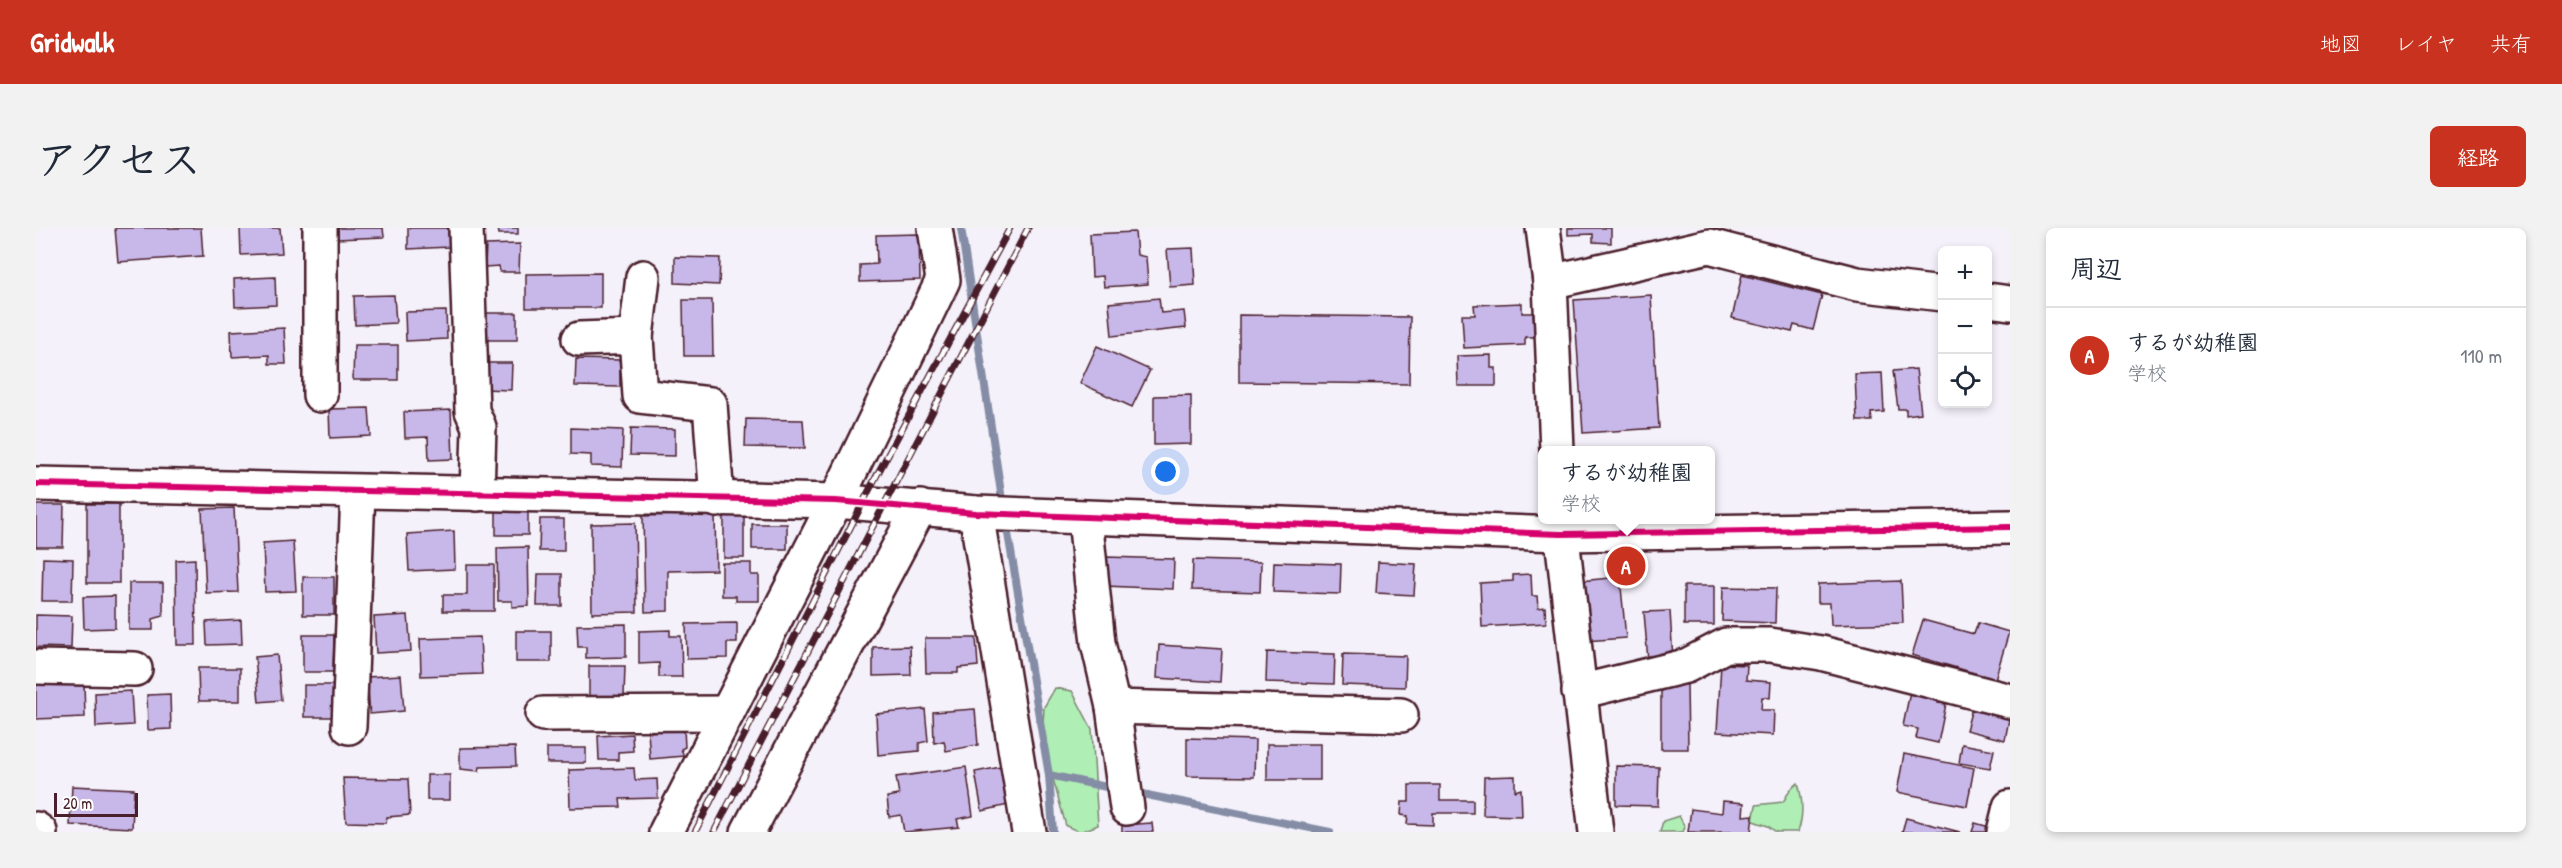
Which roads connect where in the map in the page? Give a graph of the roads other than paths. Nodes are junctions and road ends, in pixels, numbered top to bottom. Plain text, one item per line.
1 (320, 228) edge
2 (466, 228) edge
3 (935, 228) edge
4 (1543, 228) edge
5 (644, 277) dead end
6 (1550, 282) junction
7 (1938, 294) edge
8 (1992, 301) edge
9 (2010, 303) edge
10 (636, 337) junction
11 (579, 339) dead end
12 (320, 395) dead end
13 (1557, 446) edge
14 (36, 484) edge
15 (358, 492) junction
16 (477, 494) junction
17 (717, 500) junction
18 (837, 501) junction
19 (920, 507) junction
20 (976, 513) junction
21 (1073, 517) junction
22 (1560, 527) edge
23 (2010, 527) edge
24 (36, 666) edge
25 (135, 669) dead end
26 (1579, 692) junction
27 (2010, 701) edge
28 (1113, 707) junction
29 (728, 713) junction
30 (543, 714) dead end
31 (1401, 715) dead end
32 (350, 727) dead end
33 (2010, 807) edge
34 (1127, 808) dead end
35 (36, 829) edge
36 (40, 832) edge
37 (666, 832) edge
38 (748, 832) edge
39 (1029, 832) edge
40 (1596, 832) edge
41 (2004, 832) edge

1 - 12 street
2 - 16 street
3 - 18 street
4 - 6 street
5 - 10 street
6 - 7 street
6 - 13 street
8 - 9 street
10 - 11 street
10 - 17 street
14 - 15 street
15 - 16 street
15 - 32 street
16 - 17 street
17 - 18 street
18 - 19 street
18 - 29 street
19 - 20 street
19 - 38 street
20 - 21 street
20 - 39 street
21 - 22 street
21 - 28 street
22 - 23 street
22 - 26 street
24 - 25 street
26 - 27 street
26 - 40 street
28 - 31 street
28 - 34 street
29 - 30 street
29 - 37 street
33 - 41 street
35 - 36 street

